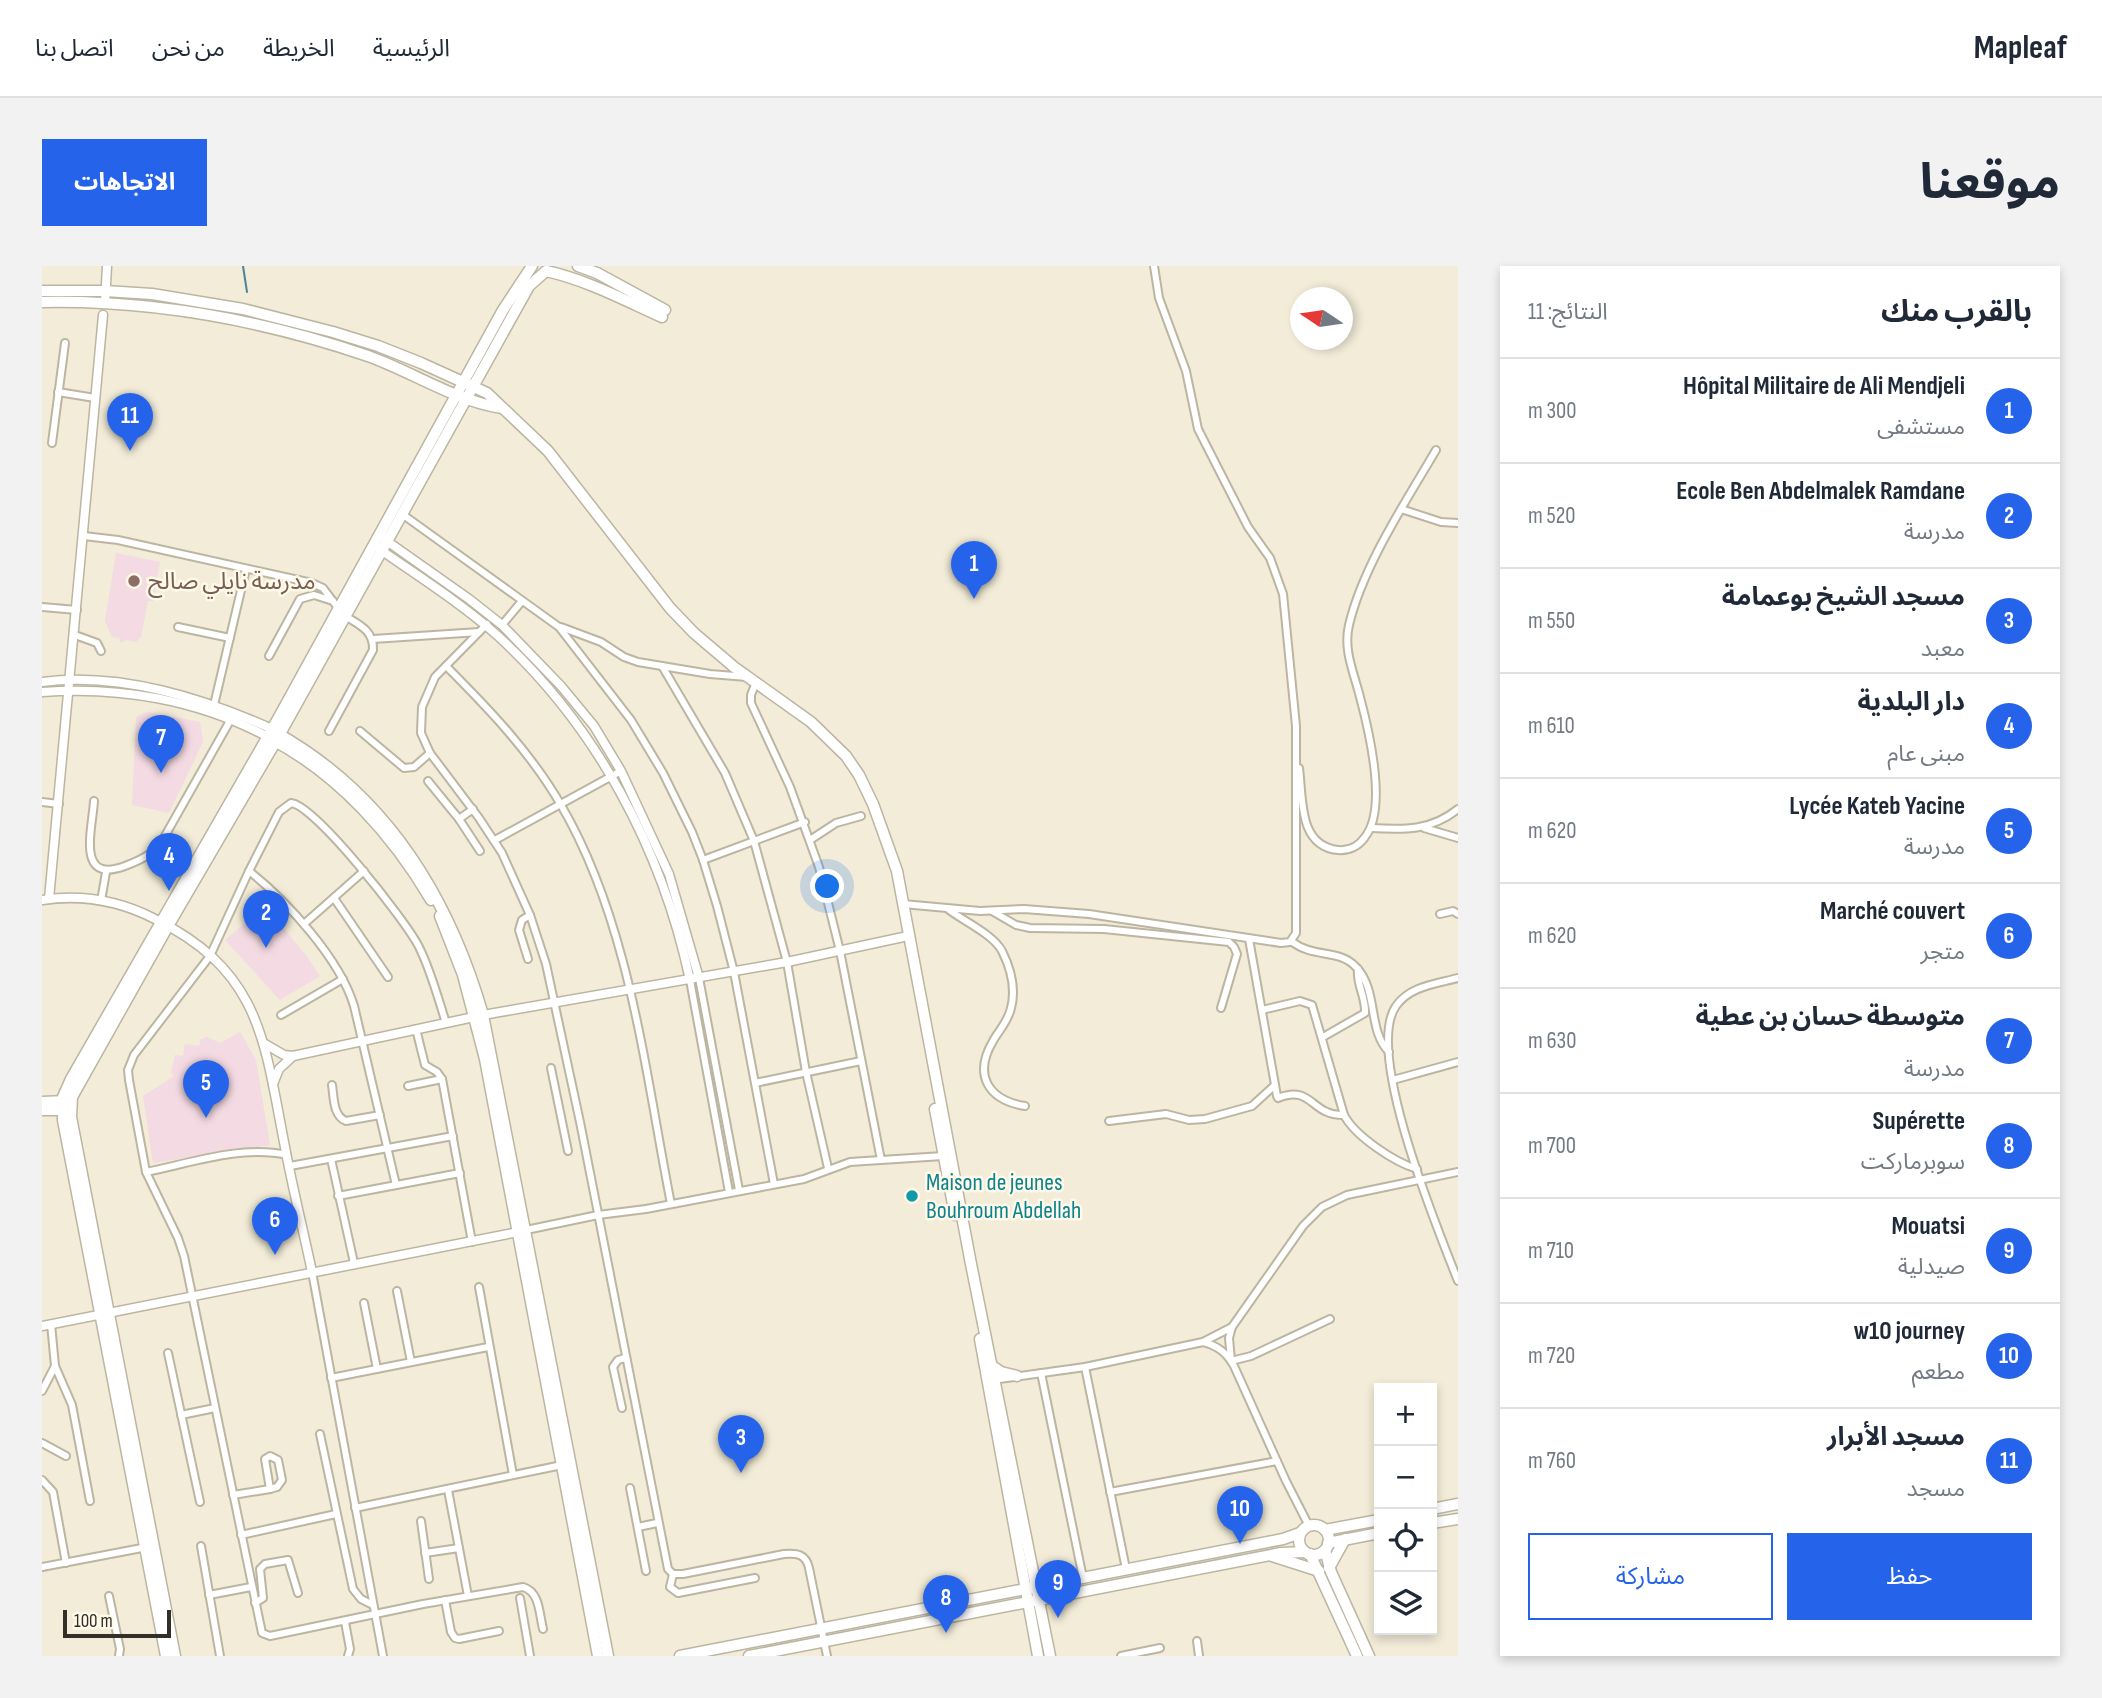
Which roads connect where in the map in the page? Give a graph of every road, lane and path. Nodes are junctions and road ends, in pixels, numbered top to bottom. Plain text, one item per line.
1 (107, 266) edge
2 (532, 266) edge
3 (578, 266) edge
4 (1154, 266) edge
5 (42, 291) edge
6 (105, 291) junction
7 (42, 302) edge
8 (104, 303) junction
9 (103, 315) joint
10 (65, 343) dead end
11 (468, 384) junction
12 (58, 392) junction
13 (461, 396) junction
14 (95, 398) junction
15 (502, 408) junction
16 (52, 443) dead end
17 (1436, 450) dead end
18 (1401, 509) junction
19 (402, 514) junction
20 (1458, 523) edge
21 (84, 536) junction
22 (379, 543) junction
23 (246, 569) junction
24 (522, 601) junction
25 (42, 607) edge
26 (339, 608) junction
27 (77, 610) junction
28 (492, 617) junction
29 (502, 625) junction
30 (178, 626) dead end
31 (559, 627) junction
32 (482, 629) junction
33 (75, 635) junction
34 (230, 638) junction
35 (373, 639) junction
36 (101, 651) dead end
37 (269, 656) dead end
38 (446, 666) junction
39 (662, 666) junction
40 (70, 680) junction
41 (752, 680) junction
42 (42, 682) edge
43 (69, 690) junction
44 (42, 692) edge
45 (214, 705) junction
46 (231, 719) junction
47 (329, 731) dead end
48 (360, 731) dead end
49 (274, 736) junction
50 (1296, 752) junction
51 (430, 753) junction
52 (621, 771) junction
53 (612, 776) junction
54 (428, 781) dead end
55 (94, 801) dead end
56 (42, 802) edge
57 (59, 804) junction
58 (561, 805) junction
59 (1458, 809) edge
60 (473, 810) junction
61 (862, 816) dead end
62 (459, 818) junction
63 (804, 822) junction
64 (1371, 828) junction
65 (1423, 828) junction
66 (1458, 838) edge
67 (495, 840) junction
68 (810, 840) junction
69 (754, 841) junction
70 (480, 851) dead end
71 (703, 859) junction
72 (249, 871) junction
73 (364, 871) junction
74 (106, 872) junction
75 (334, 898) junction
76 (46, 900) edge
77 (101, 901) junction
78 (903, 904) junction
79 (946, 908) junction
80 (991, 910) junction
81 (1440, 914) dead end
82 (1458, 914) edge
83 (530, 915) junction
84 (165, 924) junction
85 (304, 924) junction
86 (908, 936) junction
87 (1249, 939) junction
88 (1291, 941) junction
89 (840, 951) junction
90 (211, 956) junction
91 (528, 959) dead end
92 (787, 962) junction
93 (1358, 969) junction
94 (734, 972) junction
95 (388, 977) dead end
96 (699, 978) junction
97 (1458, 978) edge
98 (343, 979) junction
99 (690, 980) junction
100 (629, 989) junction
101 (555, 1002) junction
102 (1221, 1007) dead end
103 (1262, 1010) junction
104 (281, 1015) dead end
105 (479, 1016) junction
106 (446, 1023) junction
107 (416, 1029) junction
108 (1323, 1037) junction
109 (362, 1043) junction
110 (265, 1044) junction
111 (1389, 1052) junction
112 (293, 1056) junction
113 (861, 1061) junction
114 (1458, 1062) edge
115 (551, 1068) dead end
116 (806, 1072) junction
117 (442, 1079) junction
118 (1393, 1080) junction
119 (755, 1083) junction
120 (273, 1084) junction
121 (332, 1085) dead end
122 (1275, 1085) junction
123 (68, 1086) junction
124 (408, 1086) dead end
125 (576, 1103) junction
126 (43, 1106) edge
127 (1025, 1106) dead end
128 (559, 1107) junction
129 (66, 1109) junction
130 (380, 1115) junction
131 (1344, 1115) junction
132 (1110, 1121) dead end
133 (453, 1136) junction
134 (388, 1148) junction
135 (568, 1151) dead end
136 (286, 1156) junction
137 (943, 1156) junction
138 (331, 1159) junction
139 (881, 1160) junction
140 (290, 1166) junction
141 (828, 1168) junction
142 (1417, 1169) junction
143 (146, 1172) junction
144 (1458, 1172) edge
145 (460, 1173) junction
146 (1421, 1180) junction
147 (774, 1184) junction
148 (397, 1185) junction
149 (739, 1190) junction
150 (729, 1192) junction
151 (338, 1196) junction
152 (671, 1204) junction
153 (598, 1215) junction
154 (522, 1231) junction
155 (472, 1242) junction
156 (354, 1263) junction
157 (312, 1272) junction
158 (1458, 1282) edge
159 (479, 1287) dead end
160 (397, 1292) dead end
161 (193, 1296) junction
162 (364, 1303) dead end
163 (105, 1313) junction
164 (1330, 1320) dead end
165 (46, 1325) edge
166 (1232, 1327) junction
167 (1203, 1342) junction
168 (488, 1347) junction
169 (168, 1353) dead end
170 (625, 1358) junction
171 (1231, 1361) junction
172 (411, 1362) junction
173 (55, 1366) junction
174 (992, 1366) junction
175 (1086, 1367) junction
176 (377, 1369) junction
177 (1041, 1373) junction
178 (1017, 1376) junction
179 (331, 1378) junction
180 (992, 1380) junction
181 (42, 1391) edge
182 (215, 1408) junction
183 (622, 1408) dead end
184 (181, 1415) junction
185 (320, 1434) dead end
186 (42, 1443) edge
187 (66, 1456) dead end
188 (1277, 1461) junction
189 (566, 1464) junction
190 (513, 1475) junction
191 (42, 1479) edge
192 (630, 1488) dead end
193 (270, 1489) junction
194 (448, 1490) junction
195 (1110, 1492) junction
196 (233, 1495) junction
197 (90, 1501) dead end
198 (200, 1502) dead end
199 (1458, 1504) edge
200 (355, 1508) junction
201 (1436, 1509) edge
202 (336, 1514) junction
203 (1458, 1518) edge
204 (421, 1521) dead end
205 (1374, 1521) edge
206 (1437, 1522) edge
207 (657, 1523) junction
208 (1309, 1525) junction
209 (638, 1527) junction
210 (1325, 1530) junction
211 (1300, 1533) junction
212 (1374, 1534) edge
213 (241, 1535) junction
214 (1345, 1539) junction
215 (201, 1546) dead end
216 (1326, 1546) junction
217 (149, 1547) junction
218 (459, 1548) junction
219 (425, 1553) junction
220 (1307, 1553) junction
221 (1269, 1555) junction
222 (66, 1563) junction
223 (42, 1567) edge
224 (1126, 1569) junction
225 (1324, 1570) junction
226 (646, 1572) dead end
227 (673, 1574) junction
228 (755, 1578) dead end
229 (1083, 1578) junction
230 (429, 1579) dead end
231 (251, 1587) junction
232 (298, 1593) dead end
233 (1032, 1594) junction
234 (209, 1595) junction
235 (109, 1596) dead end
236 (468, 1596) junction
237 (520, 1598) dead end
238 (445, 1600) junction
239 (255, 1603) junction
240 (373, 1605) junction
241 (375, 1615) junction
242 (345, 1622) junction
243 (543, 1629) dead end
244 (822, 1629) junction
245 (499, 1631) dead end
246 (824, 1641) junction
247 (1197, 1641) dead end
248 (1160, 1648) dead end
249 (119, 1656) edge
250 (166, 1656) edge
251 (174, 1656) edge
252 (220, 1656) edge
253 (348, 1656) edge
254 (383, 1656) edge
255 (530, 1656) edge
256 (598, 1656) edge
257 (608, 1656) edge
258 (680, 1656) edge
259 (749, 1656) edge
260 (827, 1656) edge
261 (1038, 1656) edge
262 (1049, 1656) edge
263 (1121, 1656) edge
264 (1199, 1656) edge
265 (1357, 1656) edge
266 (1369, 1656) edge

1 - 6 street
2 - 11 main road
3 - 11 main road
4 - 50 street
5 - 6 main road
6 - 8 street
6 - 11 main road
7 - 8 main road
8 - 9 street
8 - 13 main road
9 - 14 street
10 - 12 street
11 - 13 main road
11 - 15 main road
12 - 14 street
12 - 16 street
13 - 15 main road
13 - 19 main road
13 - 22 main road
14 - 21 street
15 - 41 main road
17 - 18 street
18 - 20 street
18 - 64 street
19 - 22 main road
19 - 24 street
21 - 23 street
21 - 27 street
22 - 26 main road
22 - 28 street
22 - 32 street
23 - 26 street
23 - 34 street
24 - 29 street
24 - 31 street
25 - 27 street
26 - 35 street
26 - 37 street
26 - 49 main road
27 - 33 street
28 - 29 street
28 - 32 street
29 - 52 street
30 - 34 street
31 - 39 street
31 - 71 street
32 - 35 street
32 - 38 street
32 - 53 street
33 - 36 street
33 - 40 street
34 - 45 street
35 - 47 street
38 - 51 street
38 - 58 street
39 - 41 street
39 - 69 street
40 - 42 street
40 - 43 street
40 - 45 street
41 - 63 street
41 - 78 main road
43 - 44 street
43 - 46 street
43 - 57 street
45 - 49 street
46 - 49 street
46 - 74 street
48 - 51 street
49 - 84 main road
49 - 105 main road
50 - 64 street
50 - 88 street
51 - 60 street
52 - 53 street
52 - 96 street
53 - 58 street
53 - 99 street
54 - 62 street
55 - 74 street
56 - 57 street
57 - 76 street
58 - 67 street
58 - 100 street
59 - 65 street
60 - 62 street
60 - 67 street
61 - 68 street
62 - 70 street
63 - 68 street
63 - 69 street
64 - 65 street
65 - 66 street
67 - 83 street
68 - 89 street
69 - 71 street
69 - 92 street
71 - 94 street
72 - 73 street
72 - 85 street
72 - 90 street
73 - 75 street
73 - 106 street
74 - 77 street
75 - 85 street
75 - 95 street
76 - 77 street
77 - 84 street
78 - 79 street
78 - 86 main road
79 - 80 street
79 - 127 street
80 - 87 street
80 - 102 street
81 - 82 street
83 - 91 street
83 - 101 street
84 - 90 street
84 - 123 main road
84 - 129 main road
85 - 98 street
86 - 89 street
86 - 137 main road
86 - 174 main road
87 - 88 street
87 - 103 street
88 - 93 street
89 - 92 street
89 - 113 street
90 - 110 street
90 - 143 street
92 - 94 street
92 - 116 street
93 - 108 street
93 - 111 street
94 - 96 street
94 - 119 street
96 - 99 street
96 - 149 street
97 - 111 street
98 - 104 street
98 - 109 street
99 - 100 street
99 - 150 street
100 - 101 street
100 - 152 street
101 - 105 street
101 - 125 street
103 - 108 street
103 - 122 street
105 - 106 street
105 - 154 main road
106 - 107 street
107 - 109 street
107 - 117 street
108 - 131 street
109 - 112 street
109 - 130 street
110 - 112 street
110 - 120 street
111 - 118 street
112 - 120 street
113 - 116 street
113 - 139 street
114 - 118 street
115 - 128 street
116 - 119 street
116 - 141 street
117 - 124 street
117 - 133 street
118 - 142 street
119 - 147 street
120 - 136 street
121 - 130 street
122 - 131 street
122 - 132 street
123 - 126 main road
123 - 129 main road
125 - 128 street
125 - 153 street
126 - 129 main road
126 - 129 main road
128 - 135 street
129 - 163 main road
130 - 134 street
131 - 142 street
133 - 134 street
133 - 145 street
134 - 138 street
134 - 148 street
136 - 140 street
136 - 143 street
137 - 139 street
137 - 180 main road
138 - 140 street
138 - 151 street
139 - 141 street
140 - 157 street
141 - 147 street
142 - 146 street
143 - 161 street
144 - 146 street
145 - 148 street
145 - 155 street
146 - 158 street
146 - 166 street
147 - 149 street
148 - 151 street
149 - 150 street
150 - 152 street
151 - 156 street
152 - 153 street
153 - 154 street
153 - 170 street
154 - 155 street
154 - 189 main road
155 - 156 street
156 - 157 street
157 - 161 street
157 - 179 street
159 - 168 street
160 - 172 street
161 - 163 street
161 - 182 street
162 - 176 street
163 - 165 street
163 - 217 main road
164 - 171 street
165 - 173 street
166 - 167 street
166 - 171 street
167 - 171 street
167 - 175 street
168 - 172 street
168 - 190 street
169 - 184 street
170 - 183 street
170 - 207 street
171 - 188 street
172 - 176 street
173 - 181 street
173 - 197 street
174 - 178 main road
174 - 180 main road
175 - 177 street
175 - 195 street
176 - 179 street
177 - 178 street
177 - 229 street
178 - 180 street
179 - 200 street
180 - 233 main road
182 - 184 street
182 - 196 street
184 - 198 street
185 - 202 street
186 - 187 street
188 - 195 street
188 - 208 street
189 - 190 street
189 - 256 main road
189 - 257 main road
190 - 194 street
191 - 222 street
192 - 209 street
193 - 193 street
193 - 196 street
194 - 200 street
194 - 218 street
195 - 224 street
196 - 213 street
199 - 201 main road
200 - 240 street
202 - 213 street
202 - 240 street
203 - 206 main road
204 - 219 street
205 - 210 main road
207 - 209 street
207 - 227 street
208 - 210 main road
208 - 211 main road
209 - 226 street
210 - 216 main road
211 - 220 main road
211 - 224 main road
212 - 214 main road
213 - 231 street
214 - 216 main road
214 - 225 main road
215 - 234 street
216 - 220 main road
216 - 225 main road
217 - 222 street
217 - 250 main road
217 - 251 main road
218 - 219 street
218 - 236 street
219 - 230 street
220 - 221 main road
220 - 225 main road
221 - 225 main road
221 - 233 main road
222 - 223 street
224 - 229 main road
225 - 265 main road
225 - 266 main road
227 - 228 street
227 - 244 street
229 - 233 main road
231 - 234 street
231 - 239 street
232 - 239 street
233 - 244 main road
233 - 246 main road
233 - 261 main road
233 - 262 main road
234 - 252 street
235 - 249 street
236 - 238 street
236 - 243 street
237 - 255 street
238 - 241 street
238 - 245 street
239 - 242 street
240 - 241 street
241 - 242 street
241 - 254 street
242 - 253 street
244 - 246 street
244 - 258 main road
246 - 259 main road
246 - 260 street
247 - 264 street
248 - 263 street

